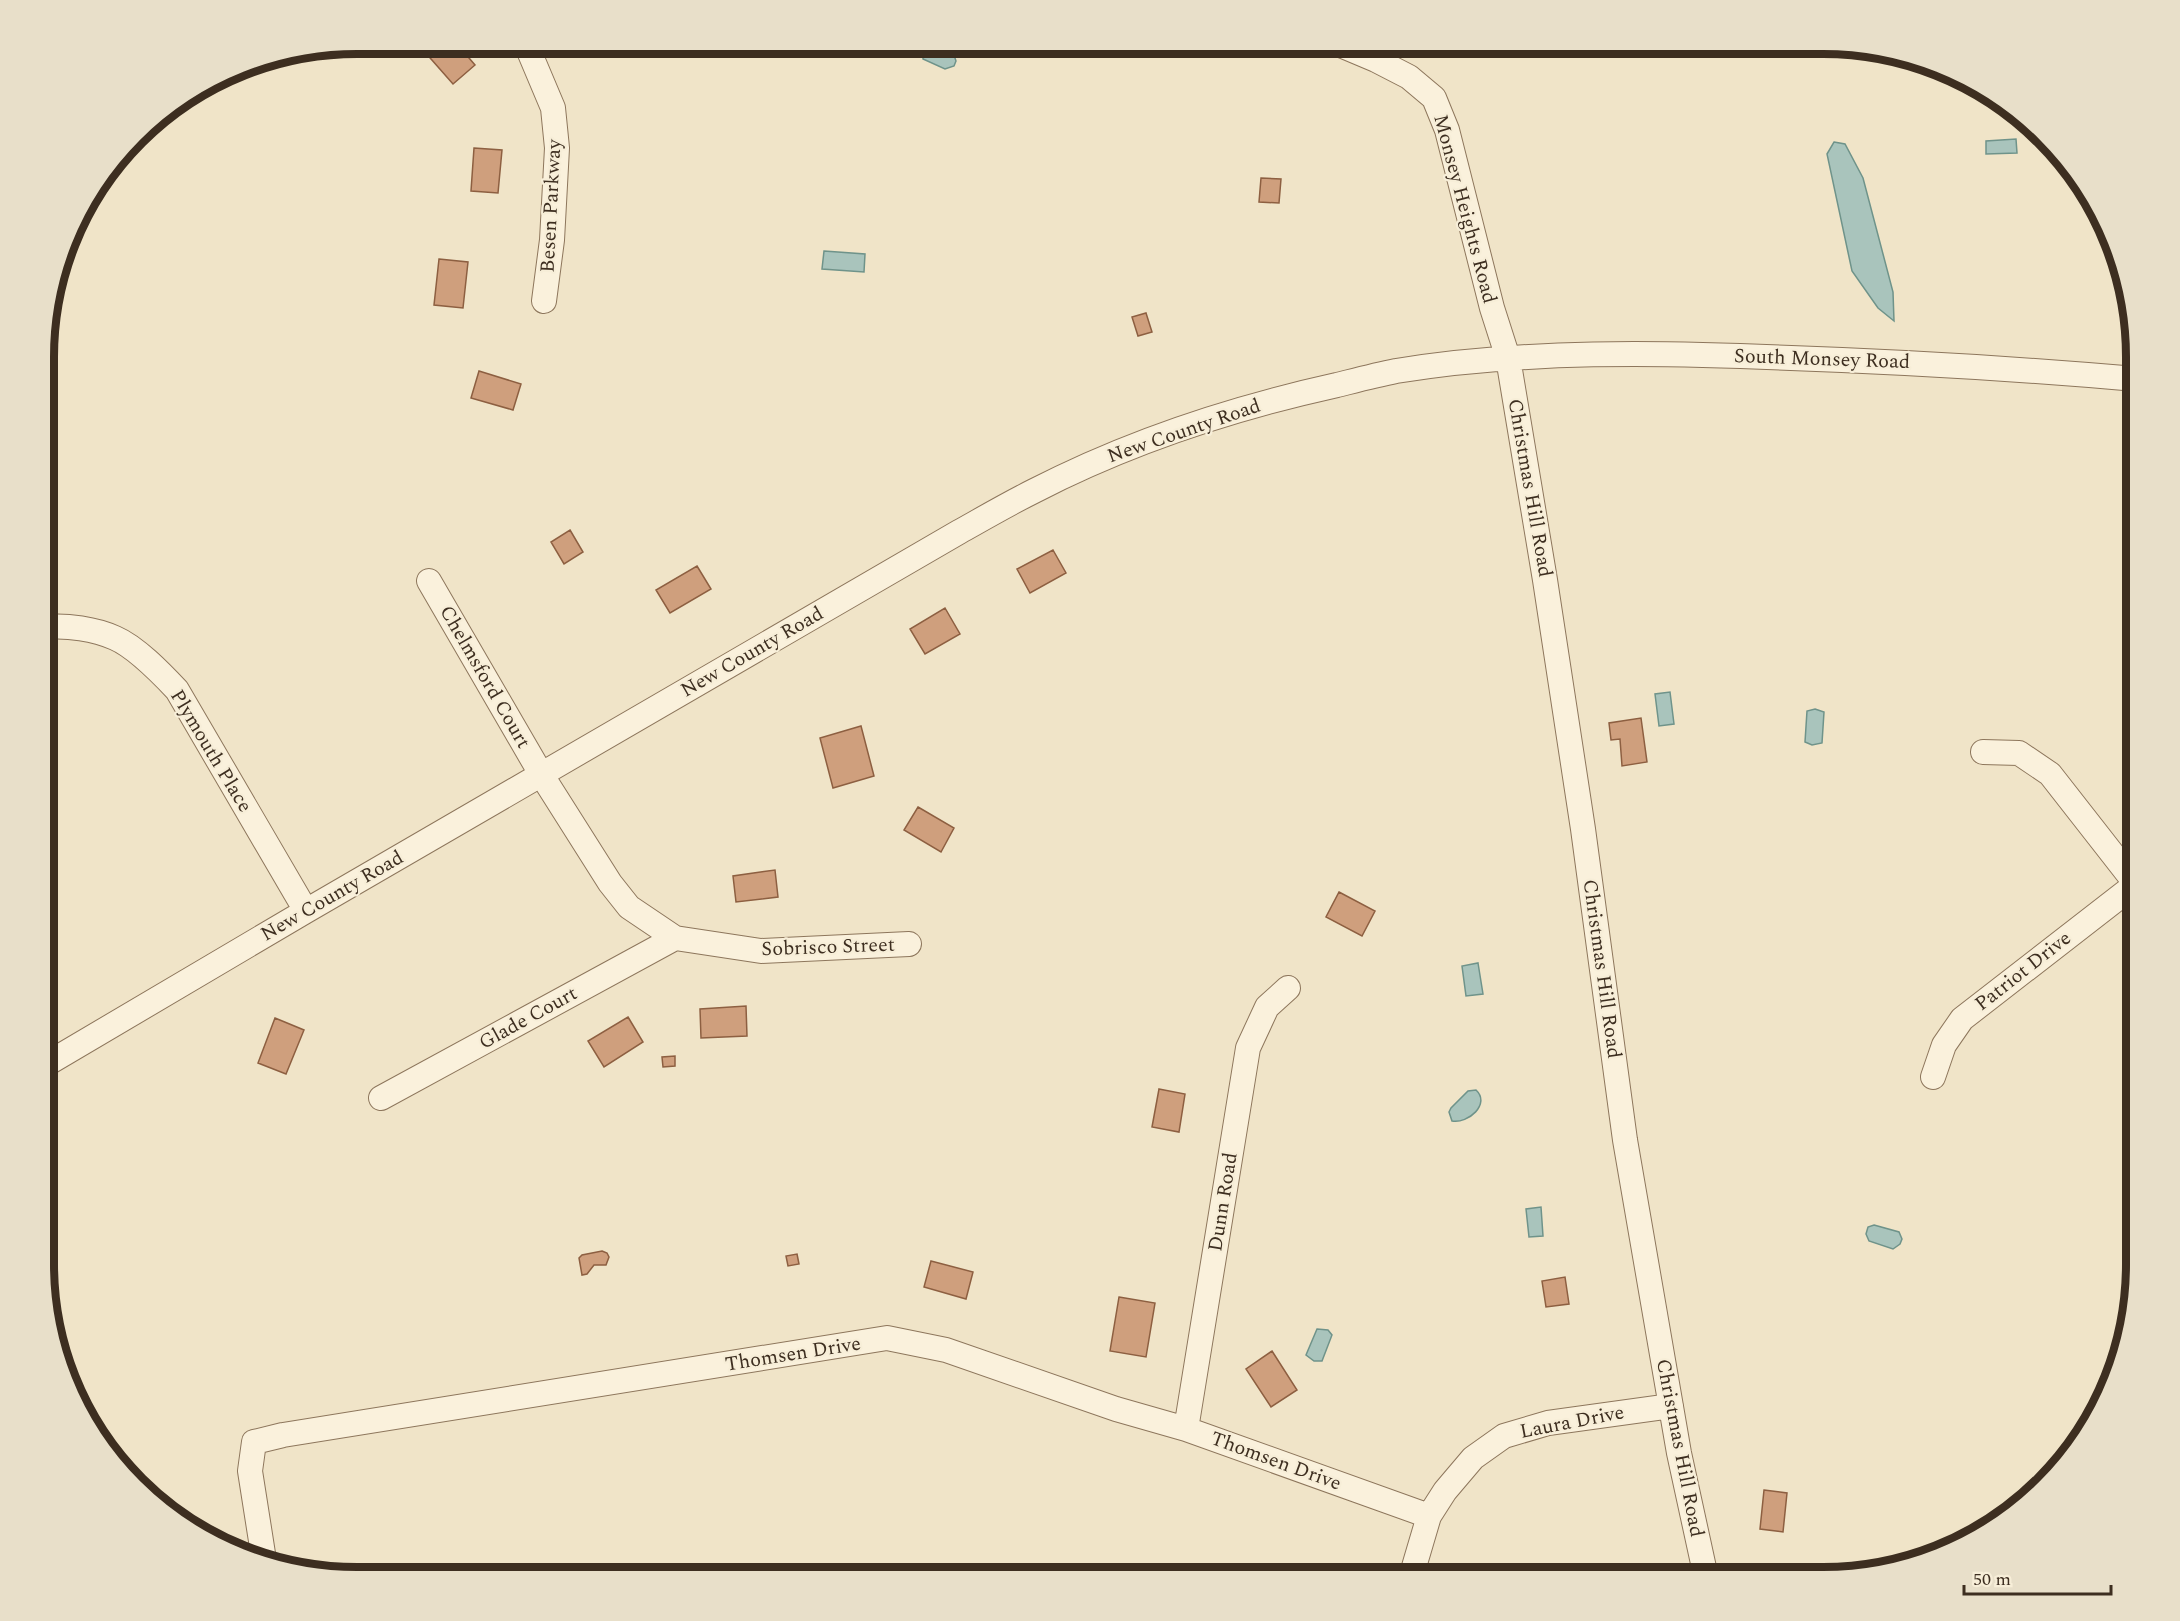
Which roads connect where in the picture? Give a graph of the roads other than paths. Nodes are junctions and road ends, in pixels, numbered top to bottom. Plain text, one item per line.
1 (530, 54) edge
2 (1362, 54) edge
3 (544, 301) dead end
4 (1508, 358) junction
5 (2126, 378) edge
6 (429, 581) dead end
7 (54, 626) edge
8 (1983, 752) dead end
9 (541, 774) junction
10 (2126, 871) edge
11 (2126, 892) edge
12 (306, 911) junction
13 (675, 938) junction
14 (909, 944) dead end
15 (1288, 988) dead end
16 (54, 1060) edge
17 (1933, 1077) dead end
18 (381, 1098) dead end
19 (1671, 1406) junction
20 (1186, 1429) junction
21 (1429, 1516) junction
22 (263, 1552) edge
23 (1414, 1567) edge
24 (1704, 1567) edge

1 - 3 street, Besen Parkway
2 - 4 street, Monsey Heights Road
4 - 5 street, South Monsey Road
4 - 9 street, New County Road
4 - 19 street, Christmas Hill Road
6 - 9 street, Chelmsford Court
7 - 12 street, Plymouth Place
8 - 10 street
9 - 12 street, New County Road
9 - 13 street, Sobrisco Street
11 - 17 street, Patriot Drive
12 - 16 street, New County Road
13 - 14 street, Sobrisco Street
13 - 18 street, Glade Court
15 - 20 street, Dunn Road
19 - 21 street, Laura Drive
19 - 24 street, Christmas Hill Road
20 - 21 street, Thomsen Drive
20 - 22 street, Thomsen Drive
21 - 23 street, Laura Drive

